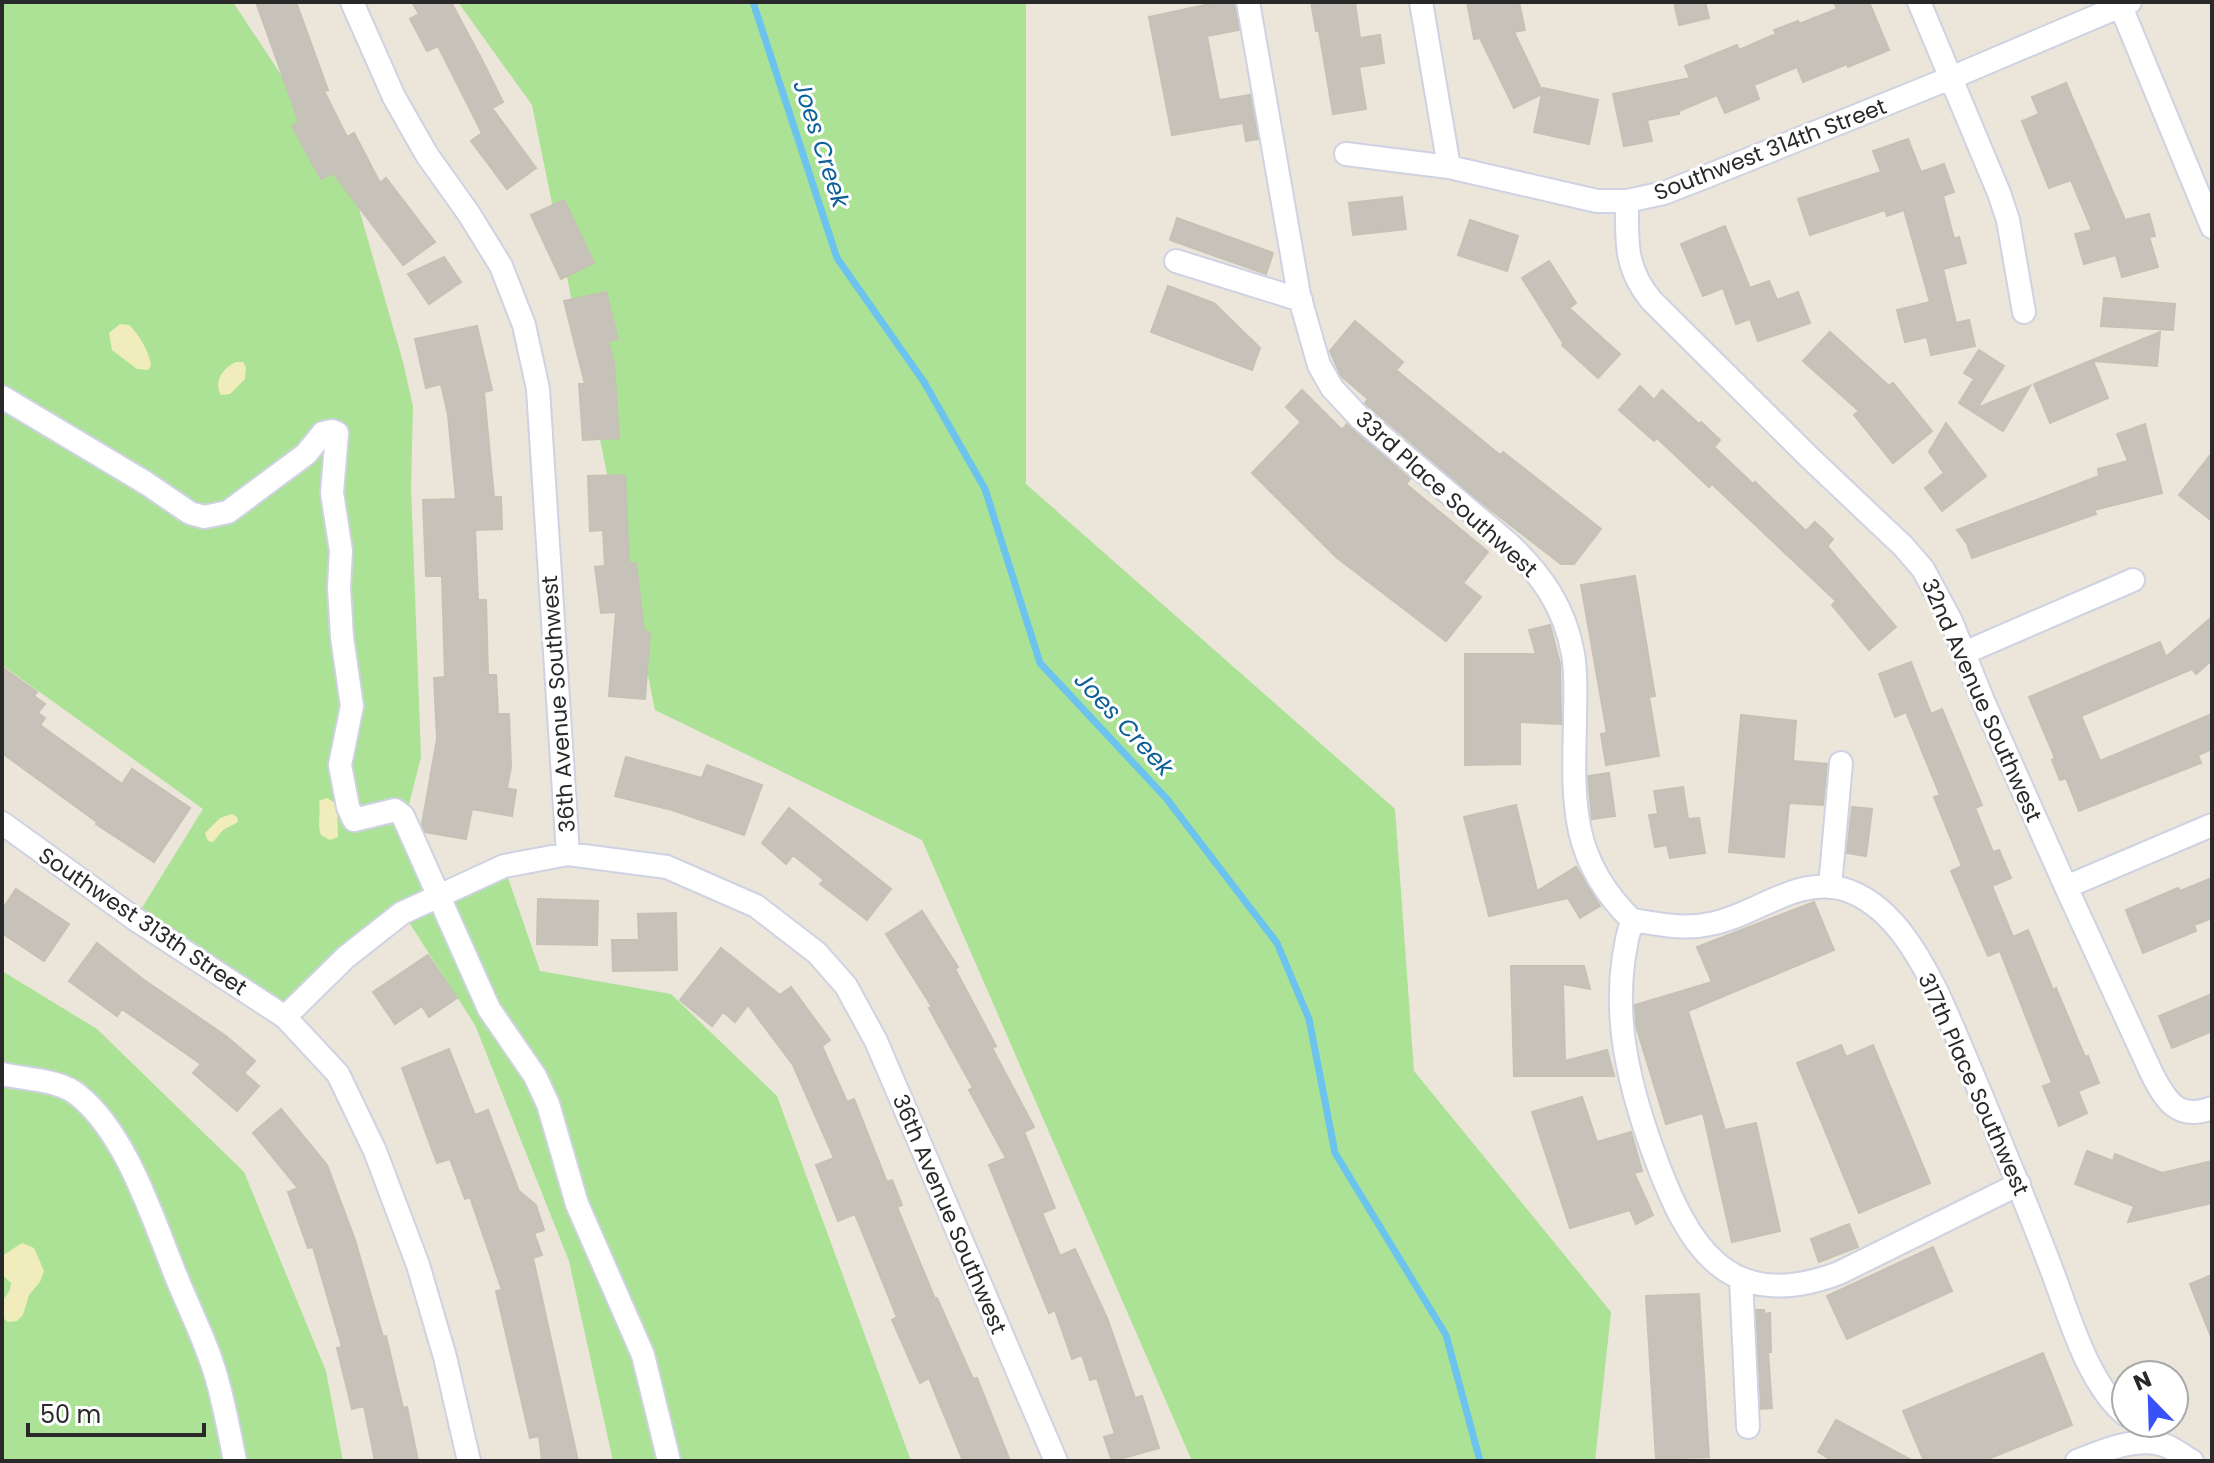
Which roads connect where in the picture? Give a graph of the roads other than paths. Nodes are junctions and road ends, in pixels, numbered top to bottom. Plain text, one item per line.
1 (352, 2) edge
2 (1248, 2) edge
3 (1421, 2) edge
4 (1919, 2) edge
5 (2124, 3) edge
6 (1953, 77) junction
7 (1346, 154) dead end
8 (1449, 167) junction
9 (1627, 201) junction
10 (2212, 227) edge
11 (1176, 261) dead end
12 (1301, 300) junction
13 (2024, 312) dead end
14 (2, 397) edge
15 (2133, 580) dead end
16 (1964, 653) junction
17 (1841, 763) dead end
18 (2, 823) edge
19 (2212, 825) edge
20 (568, 854) junction
21 (1830, 887) junction
22 (2066, 887) junction
23 (438, 896) junction
24 (1632, 920) junction
25 (285, 1017) junction
26 (2, 1074) edge
27 (2212, 1108) edge
28 (2019, 1184) junction
29 (1741, 1279) junction
30 (2110, 1397) edge
31 (1748, 1427) dead end
32 (2156, 1439) edge
33 (2164, 1445) junction
34 (235, 1461) edge
35 (469, 1461) edge
36 (669, 1461) edge
37 (1056, 1461) edge
38 (2077, 1461) edge
39 (2192, 1461) edge

1 - 20 street, 36th Avenue Southwest
2 - 12 street, 33rd Place Southwest
3 - 8 street
4 - 6 street
5 - 6 street, Southwest 314th Street
5 - 10 street
6 - 9 street, Southwest 314th Street
6 - 13 street
7 - 8 street, Southwest 314th Street
8 - 9 street, Southwest 314th Street
9 - 16 street, 32nd Avenue Southwest
11 - 12 street
12 - 24 street, 33rd Place Southwest
14 - 23 street
15 - 16 street
16 - 22 street, 32nd Avenue Southwest
17 - 21 street
18 - 25 street, Southwest 313th Street
19 - 22 street
20 - 23 street
20 - 37 street, 36th Avenue Southwest
21 - 24 street, 317th Place Southwest
21 - 28 street, 317th Place Southwest
22 - 27 street, 32nd Avenue Southwest
23 - 25 street
23 - 36 street
24 - 29 street
25 - 35 street, Southwest 313th Street
26 - 34 street
28 - 29 street
28 - 30 street, 317th Place Southwest
29 - 31 street
32 - 33 street
33 - 38 street
33 - 39 street

